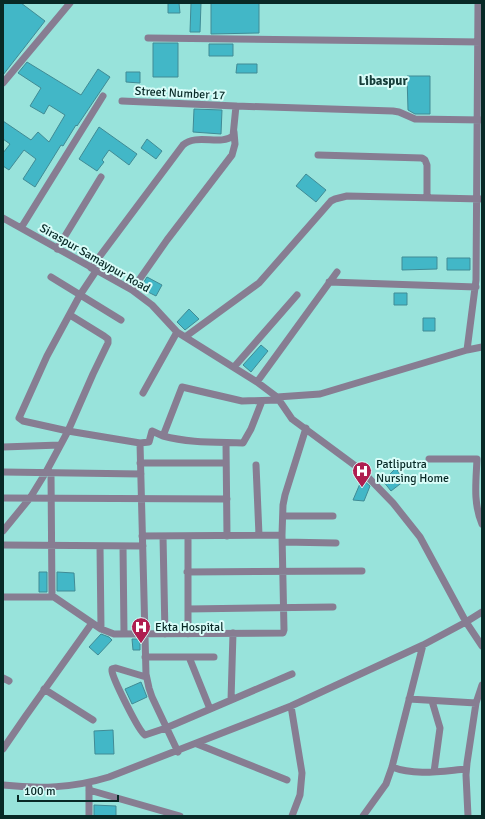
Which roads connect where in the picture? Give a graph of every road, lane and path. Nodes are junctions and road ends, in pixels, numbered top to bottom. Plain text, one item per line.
1 (70, 3) edge
2 (478, 3) edge
3 (148, 38) dead end
4 (480, 42) edge
5 (3, 83) edge
6 (103, 96) dead end
7 (122, 101) dead end
8 (236, 106) junction
9 (479, 120) edge
10 (234, 132) junction
11 (318, 155) dead end
12 (101, 177) dead end
13 (427, 197) junction
14 (479, 199) edge
15 (3, 218) edge
16 (21, 228) junction
17 (57, 249) junction
18 (94, 269) junction
19 (337, 272) dead end
20 (50, 277) dead end
21 (329, 282) junction
22 (478, 282) edge
23 (132, 290) junction
24 (80, 295) junction
25 (297, 295) dead end
26 (70, 315) junction
27 (121, 320) dead end
28 (177, 332) junction
29 (185, 337) junction
30 (482, 347) edge
31 (467, 350) junction
32 (234, 367) junction
33 (257, 382) junction
34 (143, 393) dead end
35 (278, 399) junction
36 (262, 401) junction
37 (306, 428) junction
38 (68, 431) junction
39 (163, 436) junction
40 (140, 443) junction
41 (226, 443) junction
42 (60, 445) junction
43 (3, 447) edge
44 (429, 459) dead end
45 (480, 459) edge
46 (140, 463) junction
47 (226, 463) junction
48 (256, 465) dead end
49 (3, 472) edge
50 (49, 472) junction
51 (141, 474) junction
52 (479, 485) edge
53 (3, 498) edge
54 (30, 498) junction
55 (52, 498) junction
56 (142, 499) junction
57 (227, 499) junction
58 (480, 511) edge
59 (283, 516) junction
60 (333, 516) dead end
61 (482, 524) edge
62 (3, 531) edge
63 (259, 535) junction
64 (142, 536) junction
65 (163, 536) junction
66 (188, 536) junction
67 (227, 536) junction
68 (282, 538) junction
69 (336, 543) dead end
70 (3, 545) edge
71 (53, 545) junction
72 (100, 546) junction
73 (123, 546) junction
74 (143, 546) junction
75 (283, 571) junction
76 (362, 571) dead end
77 (187, 572) junction
78 (3, 597) edge
79 (52, 597) junction
80 (333, 607) dead end
81 (284, 608) junction
82 (188, 609) junction
83 (482, 612) edge
84 (466, 622) junction
85 (92, 623) junction
86 (101, 629) junction
87 (233, 633) junction
88 (124, 634) junction
89 (165, 634) junction
90 (188, 634) junction
91 (145, 635) junction
92 (423, 645) junction
93 (482, 646) edge
94 (145, 657) junction
95 (188, 657) junction
96 (214, 657) dead end
97 (292, 674) dead end
98 (146, 677) junction
99 (482, 685) edge
100 (44, 689) junction
101 (409, 699) junction
102 (231, 700) junction
103 (432, 701) junction
104 (476, 703) junction
105 (291, 706) junction
106 (210, 709) junction
107 (94, 720) dead end
108 (166, 728) junction
109 (197, 744) junction
110 (3, 749) edge
111 (178, 752) junction
112 (392, 767) junction
113 (466, 769) junction
114 (434, 772) junction
115 (287, 780) dead end
116 (3, 785) edge
117 (89, 787) junction
118 (89, 816) edge
119 (180, 816) edge
120 (292, 816) edge
121 (363, 816) edge
122 (468, 816) edge

1 - 5 street
2 - 4 street
3 - 4 street
4 - 9 street
6 - 16 street
7 - 8 street, Street Number 17
8 - 9 street, Street Number 17
8 - 10 street
9 - 14 street
10 - 18 street
10 - 23 street
11 - 13 street
12 - 17 street
13 - 14 street
13 - 29 street
14 - 22 street
15 - 16 street, Siraspur Samaypur Road
16 - 17 street, Siraspur Samaypur Road
17 - 18 street, Siraspur Samaypur Road
18 - 23 street, Siraspur Samaypur Road
18 - 24 street
19 - 21 street
20 - 24 street
21 - 22 street
21 - 33 street
22 - 31 street
23 - 28 street, Siraspur Samaypur Road
24 - 26 street
24 - 27 street
25 - 32 street
26 - 38 street
26 - 38 street
28 - 29 street, Siraspur Samaypur Road
28 - 34 street
29 - 32 street, Siraspur Samaypur Road
30 - 31 street
31 - 35 street
32 - 33 street, Siraspur Samaypur Road
33 - 35 street, Siraspur Samaypur Road
35 - 36 street
35 - 37 street, Siraspur Samaypur Road
36 - 39 street
36 - 41 street
37 - 59 street
37 - 84 street, Siraspur Samaypur Road
38 - 40 street
38 - 42 street
39 - 40 street
39 - 41 street
40 - 46 street
41 - 47 street
42 - 43 street
42 - 50 street
44 - 45 street
45 - 52 street
46 - 47 street
46 - 51 street
47 - 57 street
48 - 63 street
49 - 50 street
50 - 51 street
50 - 54 street
50 - 55 street
51 - 56 street
52 - 58 street
53 - 54 street
54 - 55 street
54 - 62 street
55 - 56 street
55 - 71 street
56 - 57 street
56 - 64 street
57 - 67 street
58 - 61 street
59 - 60 street
59 - 68 street
63 - 67 street
63 - 68 street
64 - 65 street
64 - 74 street
65 - 66 street
65 - 89 street
66 - 67 street
66 - 77 street
68 - 69 street
68 - 75 street
70 - 71 street
71 - 72 street
71 - 79 street
72 - 73 street
72 - 86 street
73 - 74 street
73 - 88 street
74 - 91 street
75 - 76 street
75 - 77 street
75 - 81 street
77 - 82 street
78 - 79 street
79 - 85 street
80 - 81 street
81 - 82 street
81 - 87 street
82 - 90 street
83 - 84 street
84 - 92 street
84 - 93 street, Siraspur Samaypur Road
85 - 86 street
85 - 100 street
86 - 88 street
87 - 90 street
87 - 102 street
88 - 91 street
89 - 90 street
89 - 91 street
91 - 94 street
92 - 101 street
92 - 105 street
94 - 95 street
94 - 98 street
95 - 96 street
95 - 106 street
97 - 102 street
98 - 108 street
98 - 108 street
99 - 104 street
100 - 107 street
100 - 110 street
101 - 103 street
101 - 112 street
102 - 106 street
103 - 104 street
103 - 114 street
104 - 113 street
105 - 109 street
105 - 120 street
106 - 108 street
108 - 111 street
109 - 111 street
109 - 115 street
111 - 117 street
112 - 114 street
112 - 121 street
113 - 114 street
113 - 122 street
116 - 117 street
117 - 118 street
117 - 119 street

